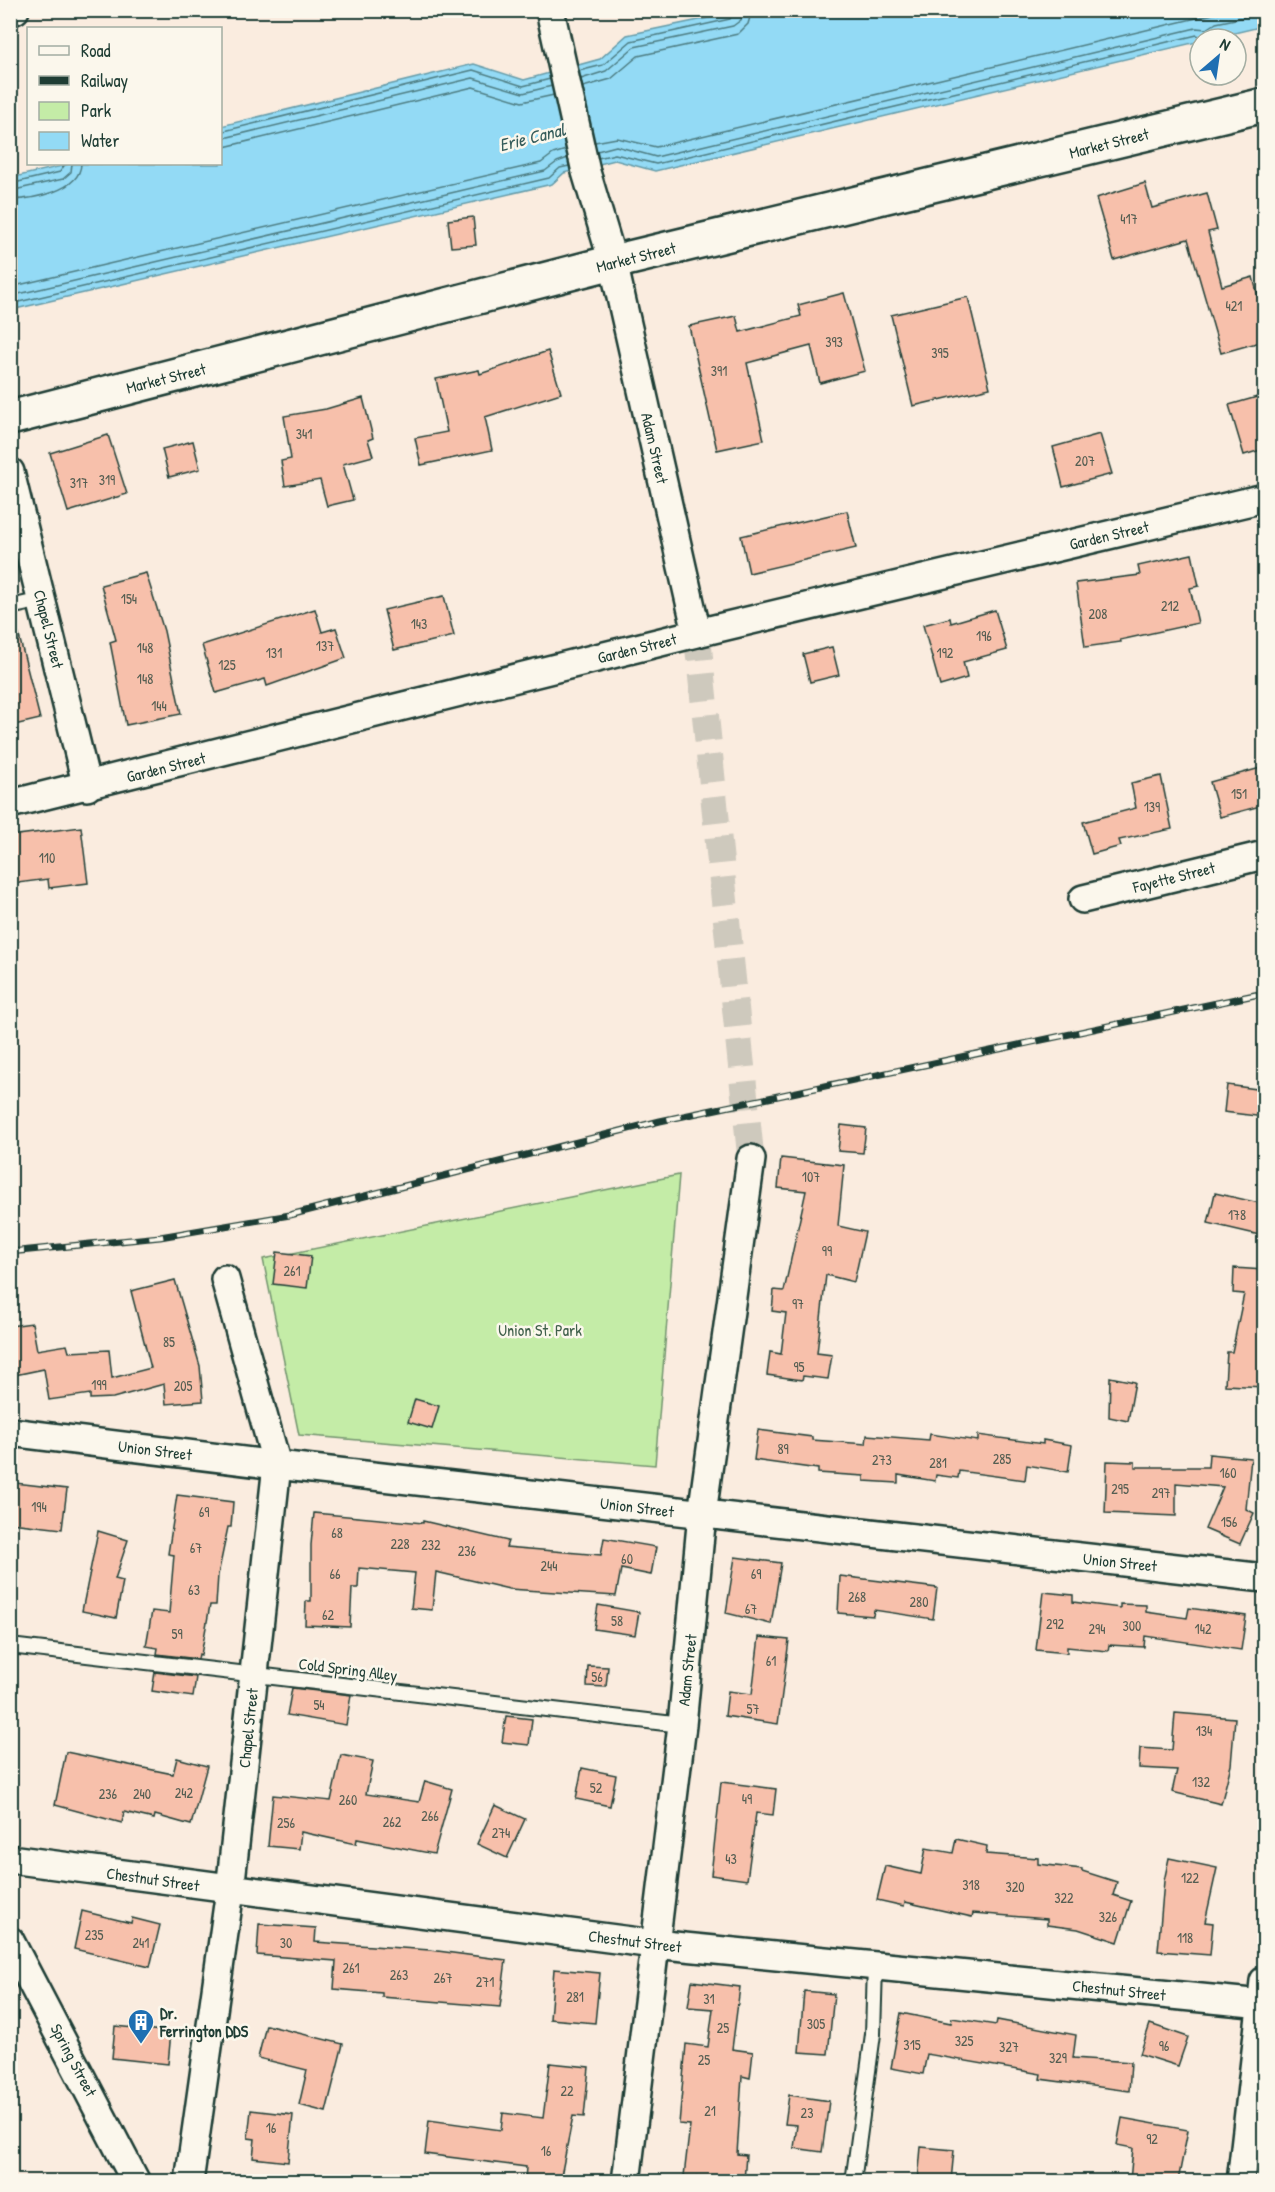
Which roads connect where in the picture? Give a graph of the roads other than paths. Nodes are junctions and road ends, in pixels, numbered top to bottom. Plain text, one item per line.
1 (15, 10) edge
2 (550, 10) edge
3 (10, 12) edge
4 (1264, 109) edge
5 (613, 262) junction
6 (10, 418) edge
7 (10, 472) edge
8 (1264, 498) edge
9 (42, 600) junction
10 (10, 607) edge
11 (697, 633) junction
12 (87, 787) junction
13 (10, 804) edge
14 (1264, 855) edge
15 (1083, 899) dead end
16 (751, 1158) tunnel mouth
17 (225, 1279) dead end
18 (10, 1431) edge
19 (277, 1465) junction
20 (702, 1514) junction
21 (1264, 1578) edge
22 (10, 1646) edge
23 (254, 1674) junction
24 (682, 1725) junction
25 (10, 1859) edge
26 (230, 1890) junction
27 (10, 1941) edge
28 (654, 1944) junction
29 (875, 1966) junction
30 (1263, 1992) edge
31 (136, 2181) edge
32 (189, 2181) edge
33 (626, 2181) edge
34 (853, 2181) edge
35 (1241, 2181) edge

1 - 3 street
2 - 5 street, Adam Street
4 - 5 street, Market Street
5 - 6 street, Market Street
5 - 11 street, Adam Street
7 - 9 street, Chapel Street
8 - 11 street, Garden Street
9 - 10 lane
9 - 12 street, Chapel Street
11 - 12 street, Garden Street
12 - 13 street, Garden Street
14 - 15 street, Fayette Street
16 - 20 street, Adam Street
17 - 19 street, Chapel Street
18 - 19 street, Union Street
19 - 20 street, Union Street
19 - 23 street, Chapel Street
20 - 21 street, Union Street
20 - 24 street, Adam Street
22 - 23 lane, Cold Spring Alley
23 - 24 lane, Cold Spring Alley
23 - 26 street, Chapel Street
24 - 28 street, Adam Street
25 - 26 street, Chestnut Street
26 - 28 street, Chestnut Street
26 - 32 street, Chapel Street
27 - 31 street, Spring Street
28 - 29 street, Chestnut Street
28 - 33 street, Adam Street
29 - 30 street, Chestnut Street
29 - 34 lane
30 - 35 street

